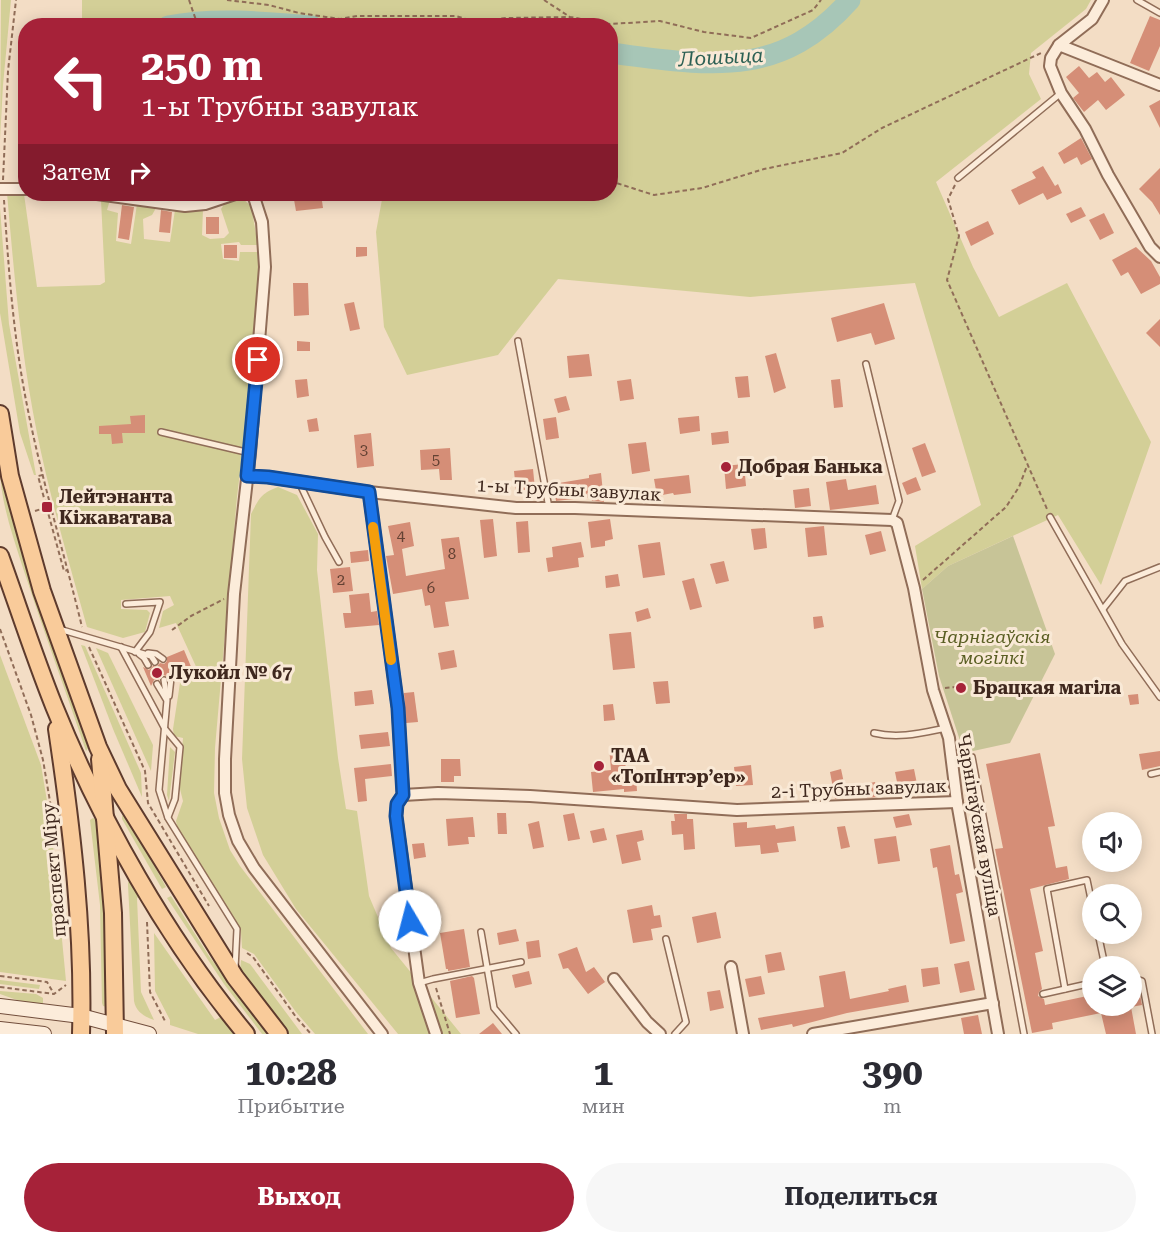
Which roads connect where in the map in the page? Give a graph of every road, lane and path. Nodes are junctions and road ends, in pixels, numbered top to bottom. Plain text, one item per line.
1 (16, 0) edge
2 (189, 0) edge
3 (227, 0) edge
4 (544, 0) edge
5 (821, 0) edge
6 (1103, 0) edge
7 (1137, 0) edge
8 (1160, 13) edge
9 (570, 17) junction
10 (195, 18) edge
11 (333, 18) edge
12 (346, 18) edge
13 (464, 18) edge
14 (506, 18) edge
15 (576, 18) edge
16 (618, 24) edge
17 (1059, 45) junction
18 (1160, 85) edge
19 (1061, 93) junction
20 (958, 178) joint
21 (618, 184) edge
22 (2, 189) edge
23 (18, 189) edge
24 (148, 201) edge
25 (214, 201) edge
26 (255, 201) edge
27 (1160, 257) edge
28 (518, 341) dead end
29 (866, 364) dead end
30 (0, 414) edge
31 (161, 432) dead end
32 (250, 453) junction
33 (1028, 465) junction
34 (247, 476) junction
35 (299, 482) junction
36 (369, 492) junction
37 (549, 508) junction
38 (1050, 517) joint
39 (892, 520) junction
40 (0, 556) edge
41 (339, 562) dead end
42 (1160, 567) edge
43 (914, 588) junction
44 (234, 594) junction
45 (126, 604) dead end
46 (1103, 609) junction
47 (55, 628) junction
48 (0, 629) edge
49 (82, 630) dead end
50 (172, 630) dead end
51 (122, 647) junction
52 (135, 652) junction
53 (163, 659) dead end
54 (155, 662) dead end
55 (148, 665) dead end
56 (171, 678) dead end
57 (164, 681) dead end
58 (157, 684) dead end
59 (1160, 697) edge
60 (167, 700) junction
61 (53, 704) junction
62 (946, 728) junction
63 (165, 729) junction
64 (874, 734) dead end
65 (98, 747) junction
66 (953, 759) junction
67 (1160, 772) edge
68 (1151, 774) dead end
69 (403, 795) junction
70 (957, 802) junction
71 (168, 818) junction
72 (106, 820) junction
73 (56, 833) dead end
74 (1088, 884) edge
75 (147, 914) dead end
76 (481, 932) dead end
77 (666, 939) dead end
78 (247, 953) dead end
79 (521, 962) dead end
80 (731, 967) dead end
81 (486, 968) junction
82 (0, 976) edge
83 (235, 976) junction
84 (433, 979) junction
85 (614, 979) dead end
86 (1142, 981) edge
87 (69, 983) dead end
88 (419, 984) junction
89 (1082, 985) edge
90 (0, 987) edge
91 (1065, 989) junction
92 (54, 994) junction
93 (1043, 994) dead end
94 (1025, 997) dead end
95 (1017, 999) junction
96 (993, 1003) junction
97 (0, 1006) edge
98 (81, 1016) junction
99 (165, 1021) dead end
100 (0, 1029) edge
101 (115, 1029) edge
102 (44, 1034) edge
103 (81, 1034) edge
104 (148, 1034) edge
105 (246, 1034) edge
106 (279, 1034) edge
107 (311, 1034) edge
108 (382, 1034) edge
109 (436, 1034) edge
110 (450, 1034) edge
111 (516, 1034) edge
112 (660, 1034) edge
113 (675, 1034) edge
114 (743, 1034) edge
115 (813, 1034) edge
116 (998, 1034) edge
117 (1024, 1034) edge
118 (1152, 1034) edge

1 - 22 path
2 - 10 path
3 - 11 path
4 - 9 path
5 - 16 path
6 - 17 street
7 - 8 lane
9 - 14 path
9 - 15 path
12 - 13 path
17 - 18 street
17 - 19 street
17 - 21 path
19 - 20 lane
19 - 27 street
20 - 33 path
22 - 23 street
22 - 49 path
24 - 25 street
26 - 32 street
28 - 37 lane
29 - 39 lane
30 - 47 main road
31 - 32 lane
32 - 34 street
33 - 38 path
33 - 43 path
34 - 35 street, 1-ы Трубны завулак
34 - 44 street
35 - 36 street, 1-ы Трубны завулак
35 - 41 lane
36 - 37 street, 1-ы Трубны завулак
36 - 69 street
37 - 39 street, 1-ы Трубны завулак
38 - 46 lane
39 - 43 street, Чарнігаўская вуліца
40 - 61 main road
42 - 46 lane
43 - 62 street, Чарнігаўская вуліца
44 - 50 path
44 - 108 street
45 - 52 lane
46 - 59 lane
47 - 51 lane
47 - 65 main road
48 - 73 path
51 - 52 lane
51 - 63 lane
52 - 53 lane
52 - 54 lane
52 - 55 lane
56 - 60 lane
57 - 60 lane
58 - 60 lane
60 - 63 lane
61 - 72 main road
61 - 98 main road, праспект Міру
62 - 64 lane
62 - 66 street, Чарнігаўская вуліца
63 - 71 lane
63 - 71 lane
65 - 72 main road
65 - 83 main road
66 - 70 street, Чарнігаўская вуліца
66 - 95 lane
67 - 68 lane
69 - 70 street, 2-і Трубны завулак
69 - 88 street
70 - 96 street, Чарнігаўская вуліца
71 - 83 lane
72 - 101 main road
72 - 105 main road
74 - 91 lane
75 - 99 path
76 - 81 lane
77 - 113 lane
78 - 107 path
79 - 81 lane
80 - 114 street
81 - 84 lane
81 - 111 lane
82 - 92 path
83 - 106 main road
84 - 88 lane
84 - 110 path
85 - 112 street
86 - 118 lane
87 - 92 path
88 - 109 street
89 - 91 lane
90 - 92 path
91 - 93 lane
94 - 95 lane
95 - 117 lane
96 - 115 street
96 - 116 street, Чарнігаўская вуліца
97 - 98 main road
98 - 101 main road
98 - 103 main road, праспект Міру
100 - 102 main road
101 - 104 main road

